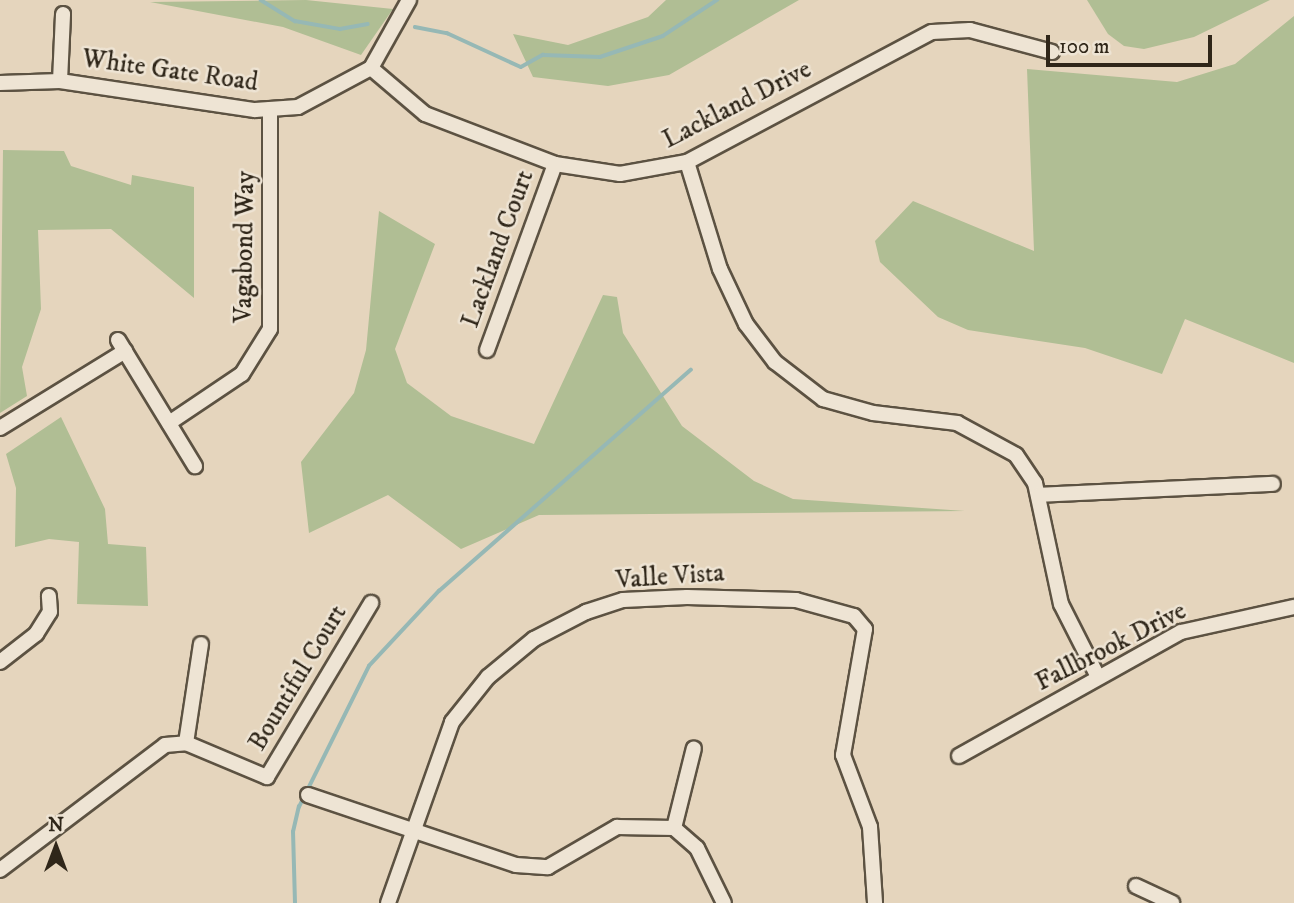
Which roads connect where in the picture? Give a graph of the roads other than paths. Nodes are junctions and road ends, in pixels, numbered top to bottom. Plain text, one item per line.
1 (409, 0) edge
2 (63, 14) dead end
3 (1052, 52) dead end
4 (371, 68) junction
5 (60, 81) junction
6 (0, 83) edge
7 (270, 109) junction
8 (687, 162) junction
9 (555, 164) junction
10 (487, 350) dead end
11 (169, 423) junction
12 (0, 428) edge
13 (195, 466) dead end
14 (1273, 484) dead end
15 (1038, 495) junction
16 (50, 596) dead end
17 (371, 603) dead end
18 (1294, 607) edge
19 (201, 644) dead end
20 (0, 662) edge
21 (1098, 677) junction
22 (186, 743) junction
23 (694, 748) dead end
24 (959, 756) dead end
25 (308, 795) dead end
26 (674, 828) junction
27 (413, 832) junction
28 (0, 870) edge
29 (388, 903) edge
30 (724, 903) edge
31 (876, 903) edge
32 (1152, 903) edge
33 (1172, 903) edge

1 - 4 street, White Gate Road
2 - 5 street
3 - 8 street, Lackland Drive
4 - 7 street, White Gate Road
4 - 9 street, Lackland Drive
5 - 6 street, White Gate Road
5 - 7 street, White Gate Road
7 - 11 street, Vagabond Way
8 - 9 street, Lackland Drive
8 - 15 street
9 - 10 street, Lackland Court
11 - 12 street
11 - 13 street
14 - 15 street
15 - 21 street
16 - 20 street
17 - 22 street, Bountiful Court
18 - 21 street, Fallbrook Drive
19 - 22 street
21 - 24 street, Fallbrook Drive
22 - 28 street
23 - 26 street
25 - 27 street
26 - 27 street
26 - 30 street
27 - 29 street, Valle Vista
27 - 31 street, Valle Vista
32 - 33 street

